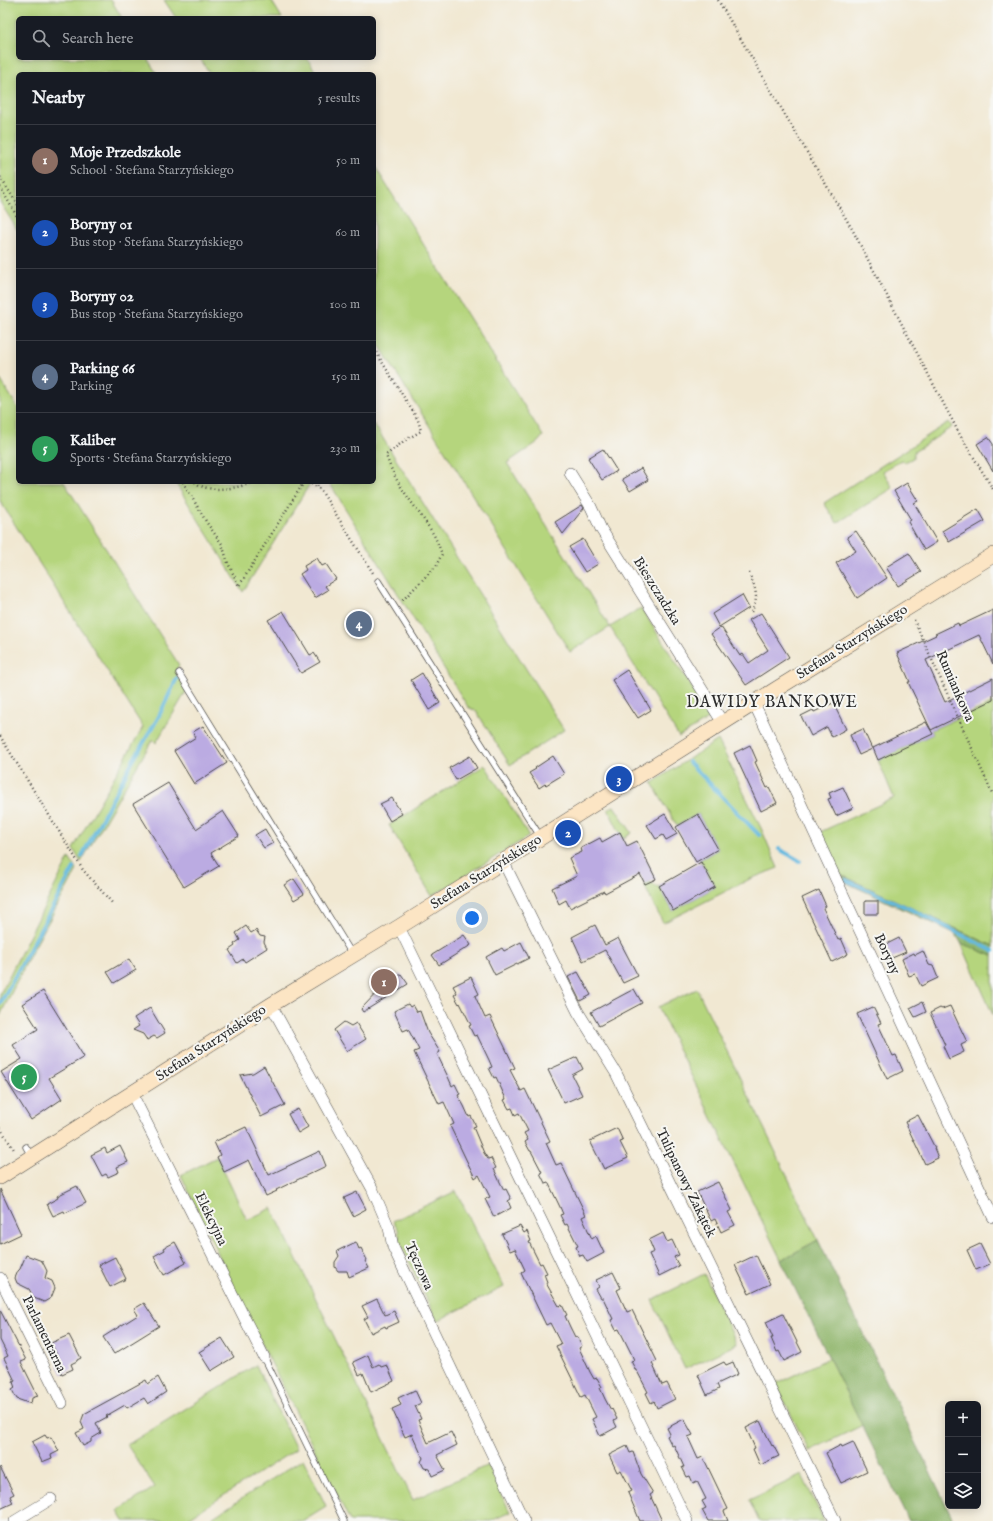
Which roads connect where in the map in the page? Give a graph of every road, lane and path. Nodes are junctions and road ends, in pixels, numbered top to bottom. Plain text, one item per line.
1 (718, 0) edge
2 (0, 177) edge
3 (0, 187) edge
4 (16, 202) edge
5 (16, 215) edge
6 (376, 352) edge
7 (570, 473) dead end
8 (184, 484) edge
9 (197, 484) edge
10 (248, 484) edge
11 (303, 484) edge
12 (311, 484) edge
13 (316, 484) edge
14 (320, 489) junction
15 (993, 489) edge
16 (993, 554) edge
17 (749, 573) dead end
18 (378, 581) joint
19 (396, 609) junction
20 (907, 609) junction
21 (751, 612) dead end
22 (179, 673) dead end
23 (754, 703) junction
24 (723, 723) junction
25 (0, 736) edge
26 (993, 795) edge
27 (541, 838) junction
28 (503, 861) junction
29 (113, 904) dead end
30 (399, 927) junction
31 (352, 954) junction
32 (271, 1005) junction
33 (132, 1094) junction
34 (0, 1128) edge
35 (27, 1156) junction
36 (0, 1177) edge
37 (993, 1217) edge
38 (0, 1278) edge
39 (264, 1357) joint
40 (62, 1404) dead end
41 (51, 1499) dead end
42 (15, 1521) edge
43 (344, 1521) edge
44 (524, 1521) edge
45 (686, 1521) edge
46 (835, 1521) edge

1 - 15 path
2 - 4 path
3 - 5 path
6 - 19 path
7 - 24 street, Bieszczadzka
8 - 11 path
9 - 10 path
12 - 14 path
13 - 14 path
14 - 18 path
16 - 20 street, Stefana Starzyńskiego
17 - 21 path
18 - 19 lane
19 - 27 lane
20 - 23 street, Stefana Starzyńskiego
20 - 26 path, Rumiankowa
22 - 31 lane
23 - 24 street, Stefana Starzyńskiego
23 - 37 street, Boryny
24 - 27 street, Stefana Starzyńskiego
25 - 29 path
27 - 28 street, Stefana Starzyńskiego
28 - 30 street, Stefana Starzyńskiego
28 - 46 street, Tulipanowy Zakątek
30 - 31 street, Stefana Starzyńskiego
30 - 45 street
31 - 32 street, Stefana Starzyńskiego
32 - 33 street, Stefana Starzyńskiego
32 - 44 street, Tęczowa
33 - 35 street, Stefana Starzyńskiego
33 - 39 street, Elekcyjna
34 - 35 path
35 - 36 street, Stefana Starzyńskiego
38 - 40 street, Parlamentarna
39 - 43 lane
41 - 42 street

